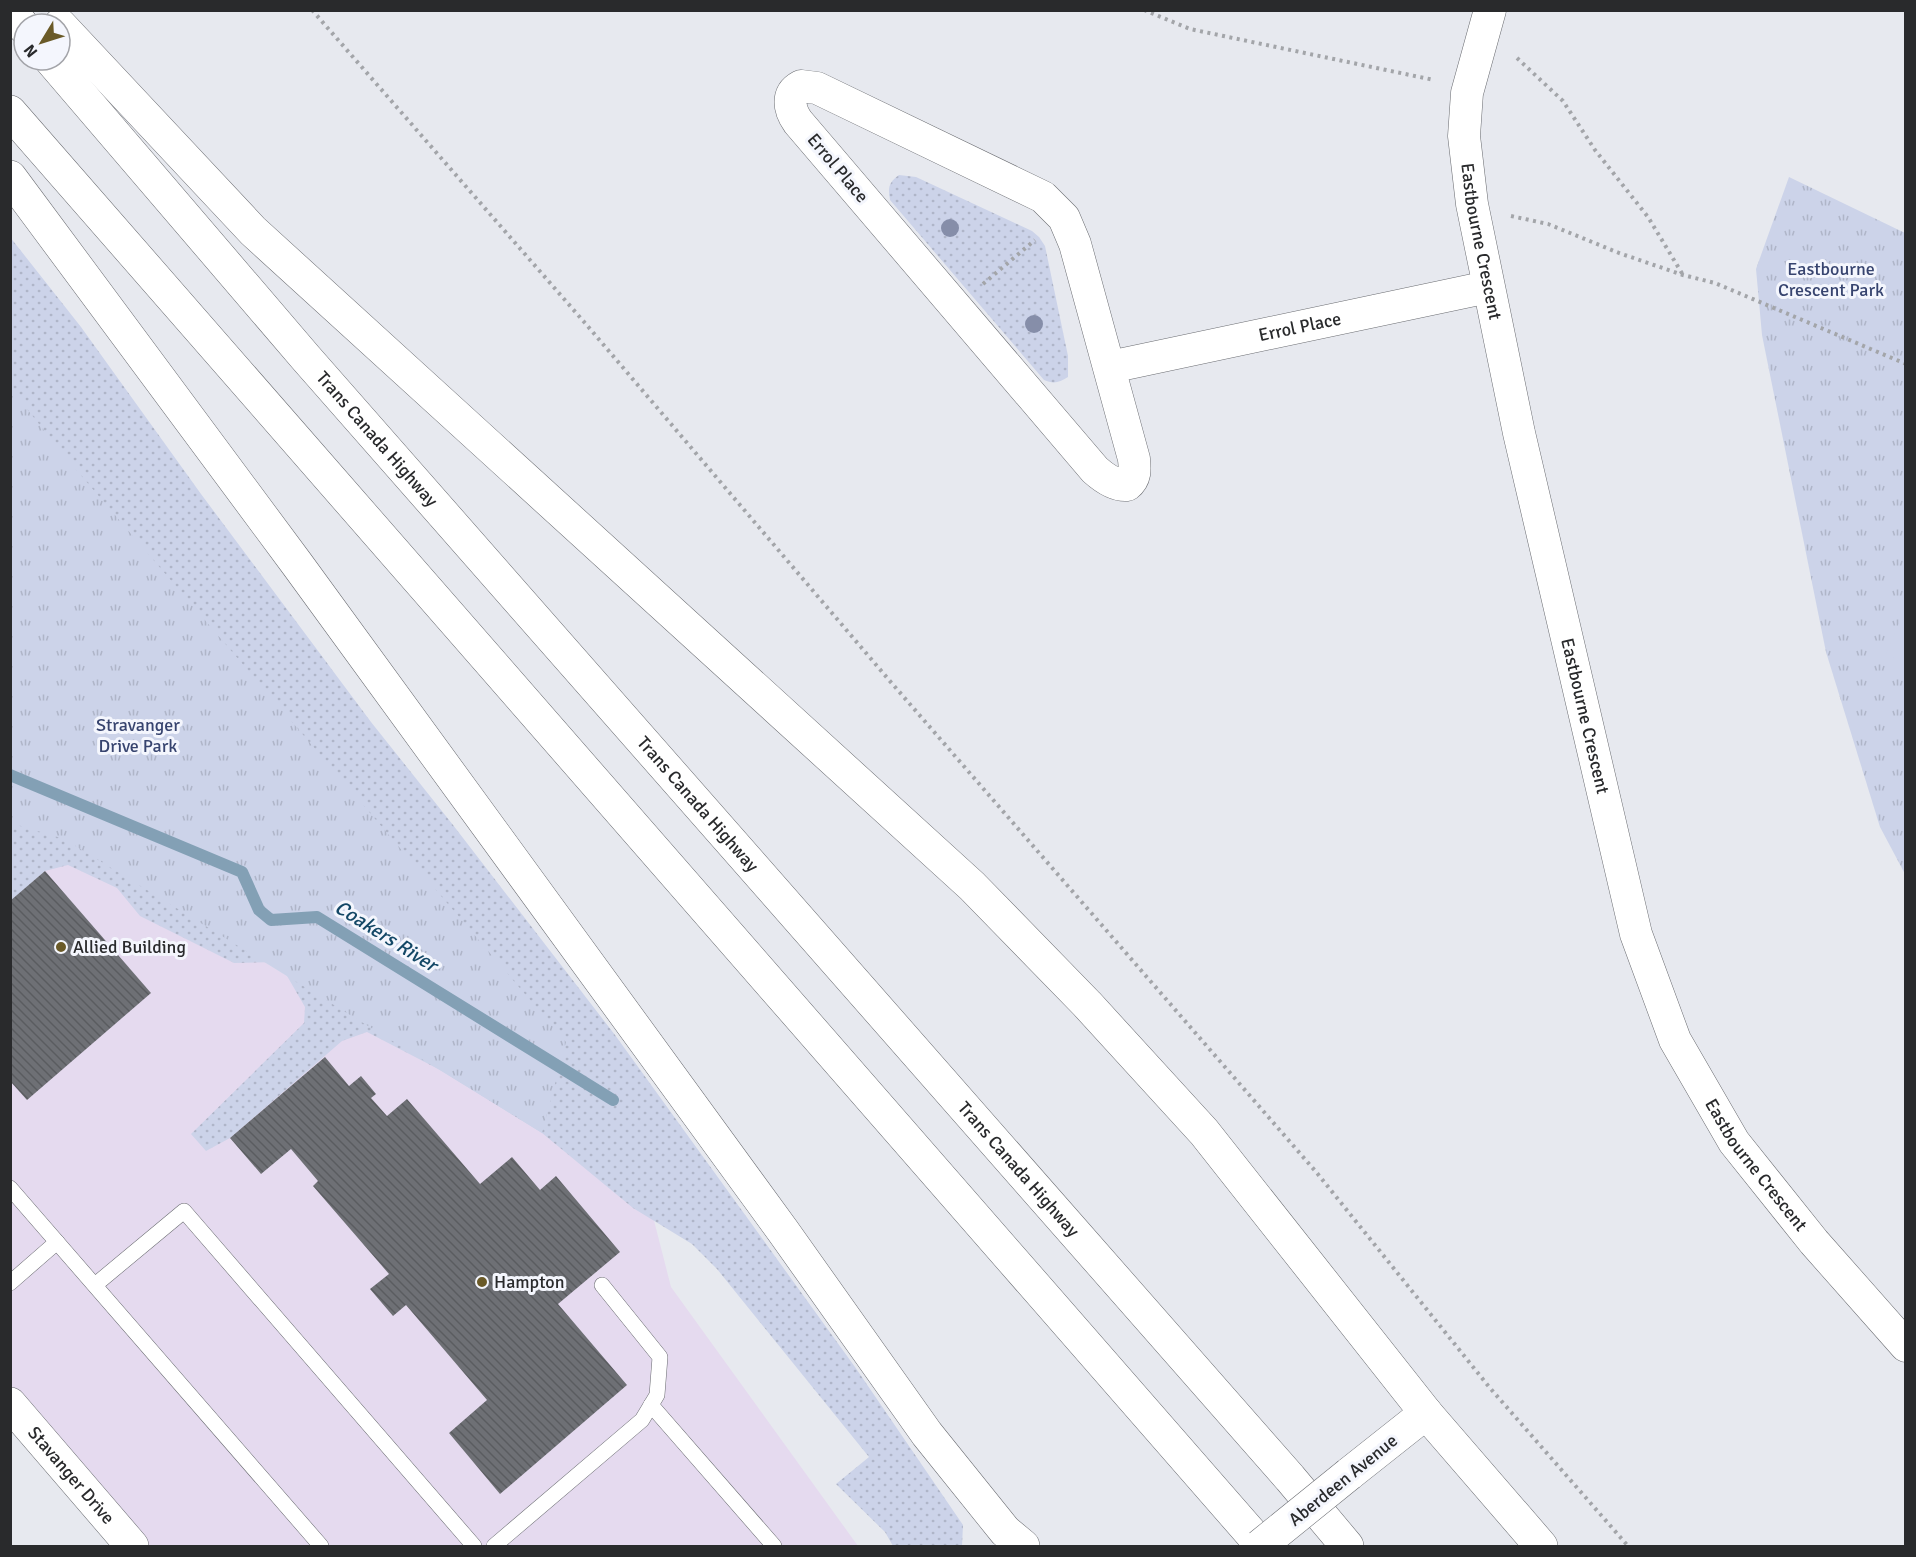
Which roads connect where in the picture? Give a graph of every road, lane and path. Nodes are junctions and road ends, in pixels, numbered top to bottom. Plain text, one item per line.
1 (312, 10) edge
2 (1144, 10) edge
3 (1490, 10) edge
4 (72, 38) edge
5 (1517, 58) dead end
6 (61, 72) edge
7 (1435, 81) dead end
8 (10, 112) edge
9 (10, 177) edge
10 (1511, 216) dead end
11 (1064, 218) junction
12 (1683, 275) junction
13 (1488, 287) junction
14 (955, 308) junction
15 (1905, 364) edge
16 (1110, 367) junction
17 (10, 1188) edge
18 (57, 1242) junction
19 (10, 1283) edge
20 (95, 1285) junction
21 (602, 1285) dead end
22 (1905, 1346) edge
23 (10, 1404) edge
24 (651, 1405) junction
25 (1426, 1413) junction
26 (1012, 1541) edge
27 (132, 1546) edge
28 (321, 1546) edge
29 (474, 1546) edge
30 (494, 1546) edge
31 (774, 1546) edge
32 (1261, 1546) edge
33 (1347, 1546) edge
34 (1541, 1546) edge
35 (1628, 1546) edge

1 - 35 path
2 - 7 path
3 - 13 street, Eastbourne Crescent
4 - 25 main road
5 - 12 path
6 - 33 main road, Trans Canada Highway
8 - 32 main road
9 - 26 main road
10 - 12 path
11 - 14 path
11 - 14 street, Errol Place
11 - 16 street, Errol Place
12 - 15 path
13 - 16 street, Errol Place
13 - 22 street, Eastbourne Crescent
14 - 16 street, Errol Place
17 - 18 lane
18 - 19 lane
18 - 20 lane
20 - 28 lane
20 - 29 lane
21 - 24 lane
23 - 27 main road, Stavanger Drive
24 - 30 lane
24 - 31 lane
25 - 32 main road, Aberdeen Avenue, bridge
25 - 34 main road

